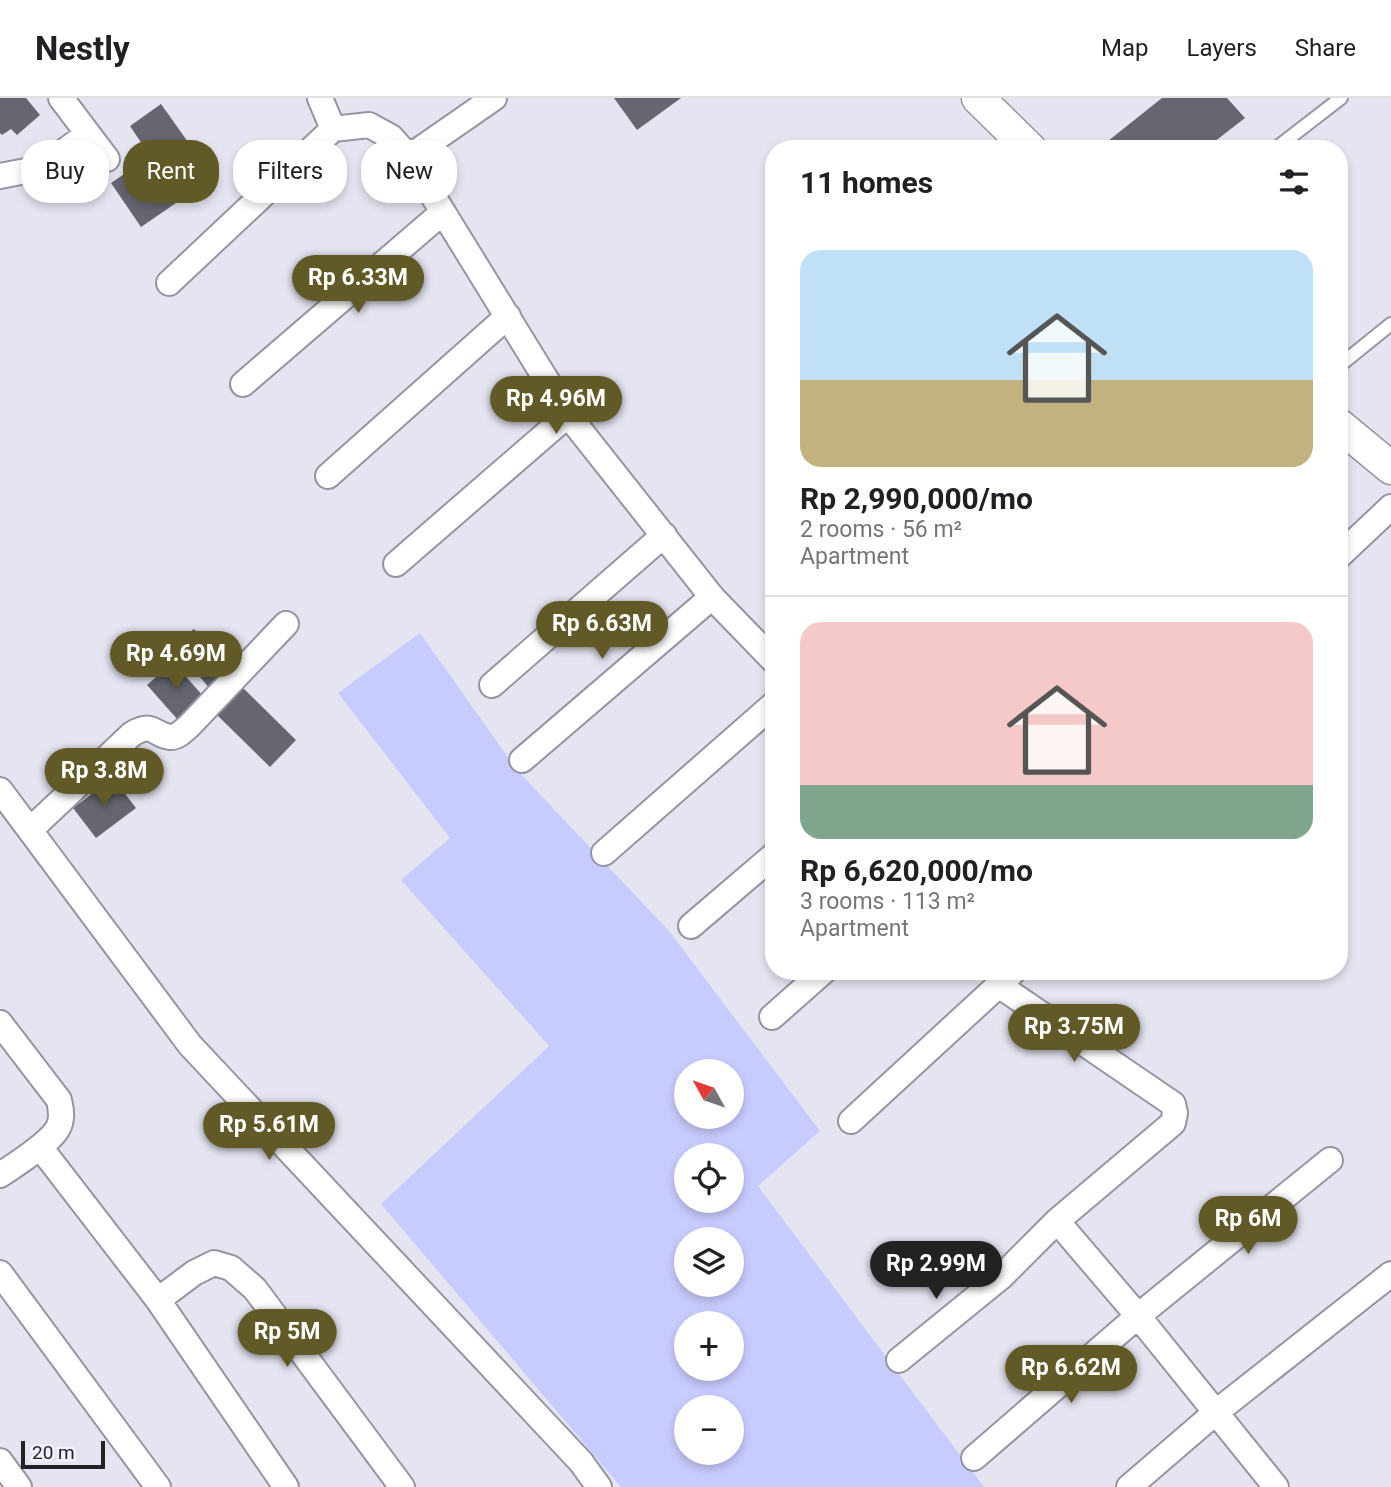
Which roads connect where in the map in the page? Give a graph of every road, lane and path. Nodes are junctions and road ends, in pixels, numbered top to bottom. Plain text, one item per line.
1 (61, 98) edge
2 (320, 98) edge
3 (494, 98) edge
4 (978, 98) edge
5 (1341, 98) edge
6 (333, 129) junction
7 (88, 134) junction
8 (93, 140) edge
9 (394, 140) edge
10 (433, 140) edge
11 (1021, 140) edge
12 (1287, 140) edge
13 (0, 176) edge
14 (437, 203) edge
15 (443, 212) junction
16 (169, 283) dead end
17 (508, 316) junction
18 (1391, 324) edge
19 (1348, 359) edge
20 (243, 384) dead end
21 (568, 415) junction
22 (1348, 432) edge
23 (1391, 468) edge
24 (328, 476) dead end
25 (1391, 506) edge
26 (664, 535) junction
27 (1348, 547) edge
28 (396, 564) dead end
29 (712, 597) junction
30 (286, 624) dead end
31 (765, 652) edge
32 (492, 685) dead end
33 (765, 712) edge
34 (522, 760) dead end
35 (0, 790) edge
36 (30, 830) junction
37 (604, 853) dead end
38 (765, 863) edge
39 (691, 926) dead end
40 (814, 980) edge
41 (1005, 980) edge
42 (1010, 980) edge
43 (772, 1017) dead end
44 (0, 1023) edge
45 (851, 1121) dead end
46 (40, 1147) junction
47 (1330, 1160) dead end
48 (0, 1175) edge
49 (1057, 1221) junction
50 (0, 1273) edge
51 (1391, 1275) edge
52 (159, 1300) junction
53 (1138, 1316) junction
54 (899, 1360) dead end
55 (1215, 1413) junction
56 (974, 1458) dead end
57 (0, 1461) edge
58 (19, 1487) edge
59 (158, 1487) edge
60 (286, 1487) edge
61 (402, 1487) edge
62 (599, 1487) edge
63 (1129, 1487) edge
64 (1276, 1487) edge

1 - 7 street
2 - 6 street
3 - 10 street
4 - 11 street
5 - 12 lane
6 - 9 street
6 - 16 street
7 - 8 street
7 - 13 street
14 - 15 street
15 - 17 street
15 - 20 street
17 - 21 street
17 - 24 street
18 - 19 lane
21 - 26 street
21 - 28 street
22 - 23 street
25 - 27 street
26 - 29 street
26 - 32 street
29 - 31 street
29 - 34 street
30 - 36 street
33 - 37 street
35 - 36 street
36 - 62 street
38 - 39 street
40 - 43 street
41 - 45 street
42 - 49 street
44 - 46 street
46 - 48 street
46 - 52 street
47 - 53 street
49 - 53 street
49 - 54 street
50 - 59 street
51 - 55 street
52 - 60 street
52 - 61 street
53 - 55 street
53 - 56 street
55 - 63 street
55 - 64 street
57 - 58 street

